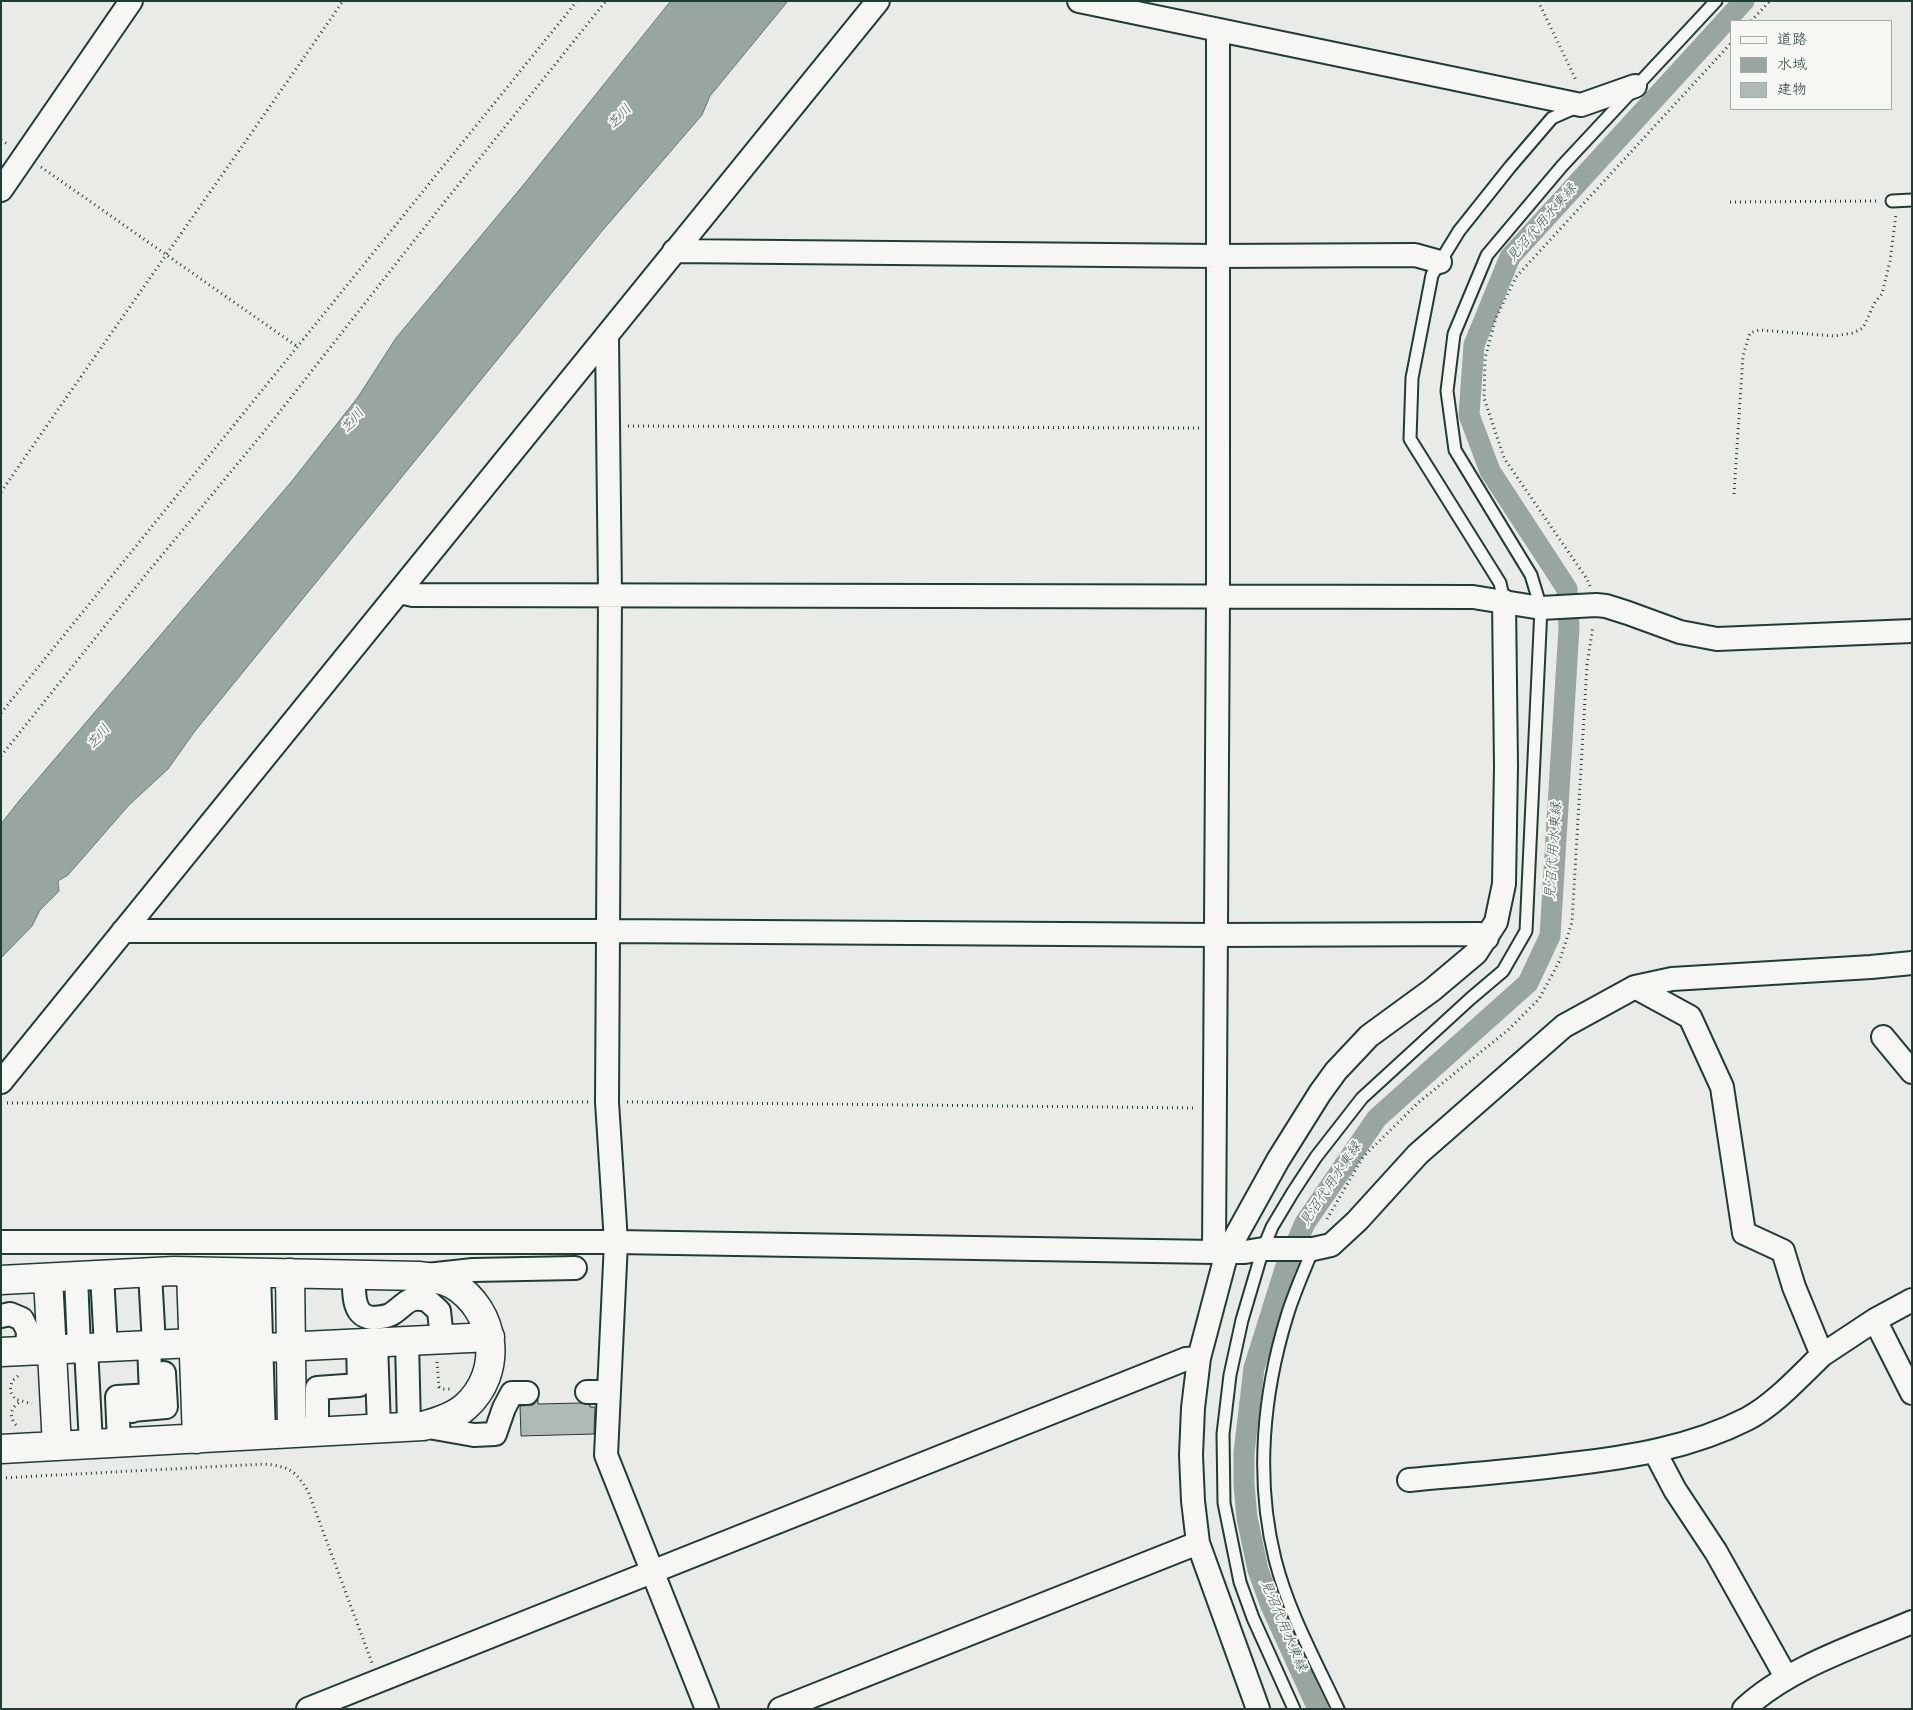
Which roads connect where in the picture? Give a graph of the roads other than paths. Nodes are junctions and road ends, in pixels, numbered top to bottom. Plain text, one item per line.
1 (131, 1) edge
2 (878, 1) edge
3 (1079, 1) edge
4 (1716, 1) edge
5 (1218, 31) junction
6 (1635, 86) junction
7 (1584, 104) junction
8 (1, 190) edge
9 (1912, 200) edge
10 (1895, 201) road end
11 (674, 251) junction
12 (1217, 256) junction
13 (1440, 262) junction
14 (607, 337) junction
15 (400, 592) junction
16 (610, 595) junction
17 (1218, 597) junction
18 (1504, 601) junction
19 (1546, 608) junction
20 (1912, 631) edge
21 (124, 931) junction
22 (608, 931) junction
23 (1216, 935) junction
24 (1487, 938) junction
25 (1912, 963) edge
26 (1635, 986) junction
27 (1883, 1037) dead end
28 (1912, 1072) edge
29 (1, 1082) edge
30 (1, 1242) edge
31 (616, 1242) junction
32 (1310, 1248) junction
33 (1267, 1249) junction
34 (1221, 1252) junction
35 (575, 1268) dead end
36 (225, 1272) junction
37 (150, 1273) junction
38 (290, 1273) junction
39 (354, 1274) junction
40 (89, 1276) junction
41 (419, 1276) junction
42 (48, 1278) junction
43 (1, 1280) edge
44 (1912, 1300) edge
45 (1, 1316) edge
46 (1876, 1320) junction
47 (490, 1337) junction
48 (407, 1341) junction
49 (193, 1343) junction
50 (367, 1343) junction
51 (155, 1344) junction
52 (291, 1347) junction
53 (90, 1348) junction
54 (262, 1348) junction
55 (443, 1349) junction
56 (26, 1351) edge
57 (1822, 1355) junction
58 (1199, 1358) junction
59 (400, 1386) junction
60 (527, 1393) dead end
61 (1912, 1393) edge
62 (416, 1426) junction
63 (379, 1428) junction
64 (305, 1432) junction
65 (230, 1437) junction
66 (126, 1442) junction
67 (91, 1444) junction
68 (57, 1446) junction
69 (14, 1449) edge
70 (1655, 1452) junction
71 (1409, 1480) dead end
72 (1198, 1543) junction
73 (652, 1571) junction
74 (1912, 1622) edge
75 (1786, 1677) junction
76 (308, 1709) edge
77 (707, 1709) edge
78 (780, 1709) edge
79 (1258, 1709) edge
80 (1294, 1709) edge
81 (1338, 1709) edge
82 (1744, 1709) edge

1 - 8 street
2 - 11 street
3 - 5 street
4 - 6 lane
5 - 7 street
5 - 12 street
6 - 7 street
6 - 19 lane
7 - 13 lane
9 - 10 lane
11 - 12 street
11 - 14 street
12 - 13 street
12 - 17 street
13 - 18 lane
14 - 15 street
14 - 16 street
15 - 16 street
15 - 21 street
16 - 17 street
16 - 22 street
17 - 18 street
17 - 23 street
18 - 19 street
18 - 24 street
19 - 20 street
19 - 33 lane
21 - 22 street
21 - 29 street
22 - 23 street
22 - 31 street
23 - 24 street
23 - 34 street
24 - 34 street
25 - 26 street
26 - 32 street
26 - 57 street
27 - 28 street
30 - 31 street
31 - 34 street
31 - 73 street
32 - 33 street
32 - 81 lane
33 - 34 street
33 - 80 lane
34 - 58 street
35 - 41 street
36 - 37 street
36 - 38 street
36 - 49 street
36 - 54 street
36 - 65 street
37 - 40 street
37 - 51 street
38 - 39 street
38 - 52 street
39 - 41 street
39 - 55 street
40 - 42 street
40 - 53 street
41 - 47 street
42 - 43 street
42 - 56 street
44 - 46 street
45 - 56 street
46 - 57 street
46 - 61 street
47 - 55 street
47 - 62 street
48 - 50 street
48 - 55 street
48 - 59 street
49 - 51 street
49 - 65 street
50 - 52 street
50 - 59 street
50 - 64 street
51 - 53 street
51 - 66 street
52 - 54 street
52 - 64 street
53 - 56 street
53 - 67 street
54 - 65 street
56 - 68 street
57 - 70 street
58 - 72 street
58 - 73 street
59 - 62 street
59 - 63 street
60 - 62 street
62 - 63 street
63 - 64 street
64 - 65 street
65 - 66 street
66 - 67 street
67 - 68 street
68 - 69 street
70 - 71 street
70 - 75 street
72 - 78 street
72 - 79 street
73 - 76 street
73 - 77 street
74 - 75 street
75 - 82 street

